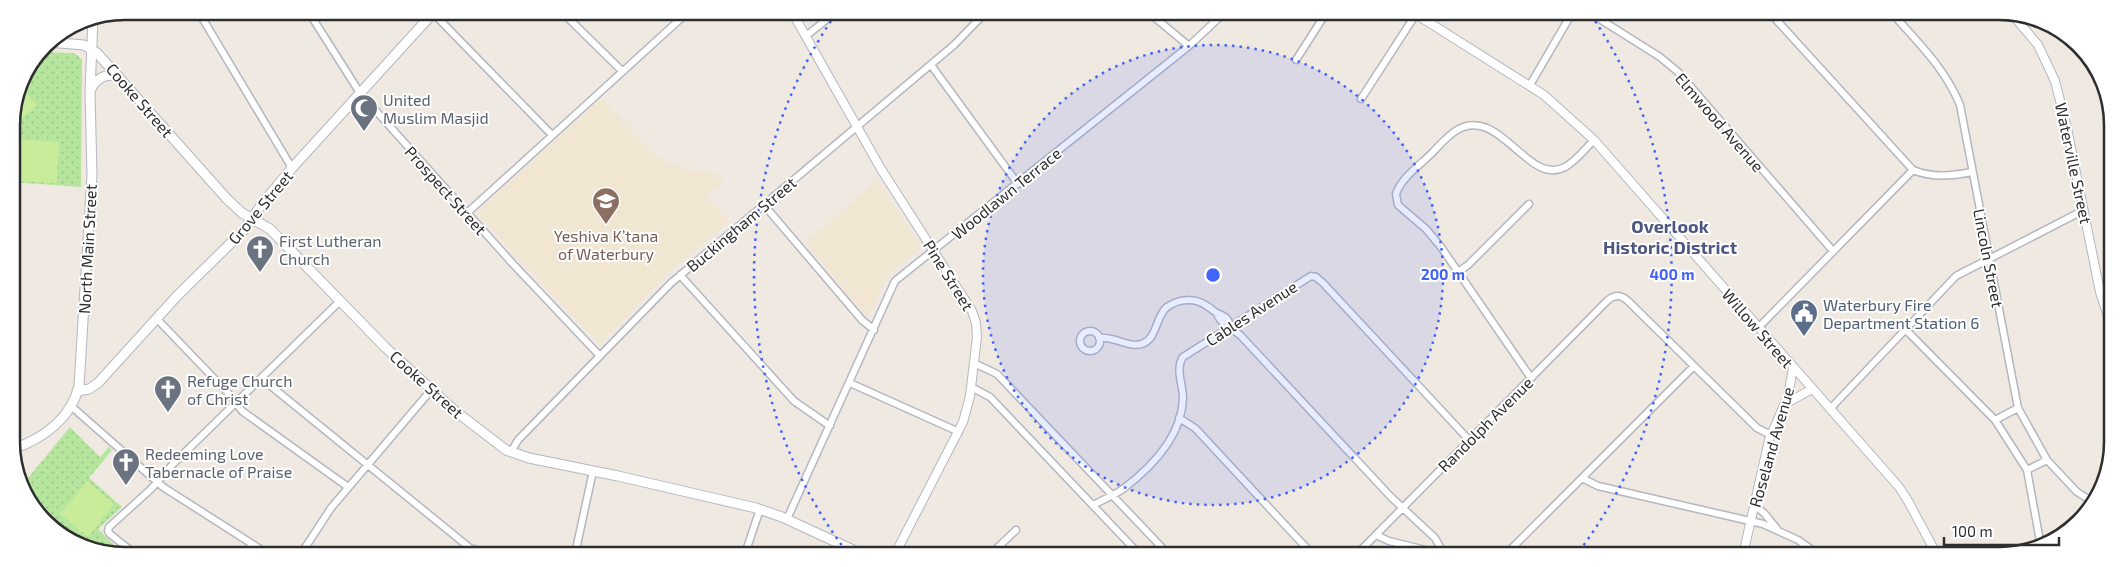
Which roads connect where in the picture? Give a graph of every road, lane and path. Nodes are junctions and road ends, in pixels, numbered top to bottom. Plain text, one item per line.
1 (203, 20) edge
2 (313, 20) edge
3 (426, 20) edge
4 (441, 20) edge
5 (570, 20) edge
6 (679, 20) edge
7 (797, 20) edge
8 (826, 20) edge
9 (979, 20) edge
10 (1158, 20) edge
11 (1216, 20) edge
12 (1322, 20) edge
13 (1411, 20) edge
14 (1425, 20) edge
15 (1568, 20) edge
16 (1601, 20) edge
17 (1776, 20) edge
18 (1898, 20) edge
19 (2018, 22) edge
20 (93, 26) edge
21 (806, 36) junction
22 (60, 43) edge
23 (1189, 46) junction
24 (92, 48) junction
25 (1296, 60) dead end
26 (930, 65) junction
27 (622, 71) junction
28 (122, 80) junction
29 (1530, 86) junction
30 (90, 92) junction
31 (360, 93) junction
32 (1361, 100) dead end
33 (857, 126) junction
34 (552, 135) junction
35 (1594, 140) junction
36 (292, 168) junction
37 (1912, 170) junction
38 (1972, 172) junction
39 (1018, 184) junction
40 (1529, 204) dead end
41 (764, 205) junction
42 (2084, 210) junction
43 (466, 213) junction
44 (252, 218) junction
45 (934, 250) junction
46 (1833, 252) junction
47 (1988, 258) junction
48 (1458, 272) junction
49 (680, 275) junction
50 (340, 301) junction
51 (2104, 305) edge
52 (156, 319) junction
53 (1230, 326) junction
54 (1758, 328) junction
55 (874, 330) junction
56 (1906, 330) junction
57 (1099, 338) dead end
58 (600, 356) junction
59 (974, 363) junction
60 (1694, 366) junction
61 (1793, 368) junction
62 (260, 378) junction
63 (1531, 378) junction
64 (850, 383) junction
65 (971, 386) junction
66 (432, 389) junction
67 (1812, 389) junction
68 (77, 391) junction
69 (236, 403) junction
70 (1785, 404) junction
71 (71, 406) junction
72 (2018, 408) junction
73 (1830, 409) junction
74 (1180, 418) junction
75 (1995, 420) junction
76 (830, 426) junction
77 (959, 432) junction
78 (1771, 435) junction
79 (1469, 440) junction
80 (20, 445) edge
81 (511, 452) junction
82 (2047, 460) junction
83 (367, 464) junction
84 (2027, 470) junction
85 (593, 471) junction
86 (1582, 478) junction
87 (156, 482) junction
88 (348, 487) junction
89 (1112, 495) junction
90 (2087, 498) edge
91 (1093, 505) junction
92 (1754, 505) junction
93 (1403, 507) junction
94 (760, 509) junction
95 (787, 519) junction
96 (1750, 522) junction
97 (1016, 530) dead end
98 (1778, 530) junction
99 (1376, 534) junction
100 (2040, 539) edge
101 (252, 544) junction
102 (125, 547) edge
103 (250, 547) edge
104 (257, 547) edge
105 (306, 547) edge
106 (469, 547) edge
107 (577, 547) edge
108 (747, 547) edge
109 (847, 547) edge
110 (898, 547) edge
111 (998, 547) edge
112 (1132, 547) edge
113 (1162, 547) edge
114 (1306, 547) edge
115 (1364, 547) edge
116 (1413, 547) edge
117 (1441, 547) edge
118 (1512, 547) edge
119 (1745, 547) edge
120 (1808, 547) edge
121 (1932, 547) edge

1 - 36 street
2 - 31 street, Prospect Street
3 - 31 main road, Grove Street
4 - 34 street
5 - 27 street
6 - 27 street
7 - 21 street, Pine Street
8 - 21 street
9 - 26 street, Buckingham Street
10 - 23 street
11 - 23 street, Woodlawn Terrace
12 - 25 street
13 - 32 street
14 - 29 street, Willow Street
15 - 29 street
16 - 46 street, Elmwood Avenue
17 - 37 street
18 - 38 street, Lincoln Street
19 - 42 street, Waterville Street
20 - 24 main road, North Main Street
21 - 33 street, Pine Street
22 - 24 main road
23 - 39 street, Woodlawn Terrace
24 - 28 main road, Cooke Street
24 - 30 main road, North Main Street
26 - 33 street, Buckingham Street
26 - 39 street
27 - 34 street
28 - 30 main road
28 - 44 main road, Cooke Street
29 - 35 street, Willow Street
30 - 68 main road, North Main Street
31 - 36 main road, Grove Street
31 - 43 street, Prospect Street
33 - 41 street, Buckingham Street
33 - 45 street, Pine Street
34 - 43 street
35 - 48 street
35 - 54 street, Willow Street
36 - 44 main road, Grove Street
37 - 38 street
37 - 46 street
38 - 47 street, Lincoln Street
39 - 45 street, Woodlawn Terrace
40 - 48 street
41 - 49 street, Buckingham Street
41 - 55 street
42 - 47 street
42 - 51 street, Waterville Street
43 - 58 street, Prospect Street
44 - 50 main road, Cooke Street
44 - 52 main road, Grove Street
45 - 55 street, Woodlawn Terrace
45 - 59 street, Pine Street
46 - 54 street
47 - 56 street
47 - 72 street, Lincoln Street
48 - 63 street
49 - 58 street, Buckingham Street
49 - 76 street
50 - 62 street
50 - 66 main road, Cooke Street
52 - 68 main road, Grove Street
52 - 69 street
53 - 57 street
53 - 74 street, Cables Avenue
53 - 79 street, Cables Avenue
53 - 93 street
54 - 61 street, Willow Street
55 - 64 street, Woodlawn Terrace
56 - 73 street
56 - 75 street
58 - 81 street, Buckingham Street
59 - 65 street, Pine Street
59 - 89 street
60 - 63 street, Randolph Avenue
60 - 78 street
60 - 86 street
61 - 67 street, Willow Street
61 - 70 street, Roseland Avenue
62 - 69 street
62 - 83 street
63 - 79 street, Randolph Avenue
64 - 76 street, Woodlawn Terrace
64 - 77 street
65 - 77 street, Pine Street
65 - 91 street
66 - 81 main road, Cooke Street
66 - 83 street
67 - 70 street
67 - 73 street, Willow Street
68 - 71 main road, North Main Street
69 - 87 street
69 - 88 street
70 - 78 street, Roseland Avenue
71 - 80 main road, North Main Street
71 - 87 street
72 - 75 street
72 - 82 street, Lincoln Street
73 - 121 street, Willow Street
74 - 89 street, Cables Avenue
74 - 114 street
75 - 84 street
76 - 95 street, Woodlawn Terrace
77 - 110 street, Pine Street
78 - 92 street, Roseland Avenue
79 - 93 street, Randolph Avenue
81 - 85 main road, Cooke Street
82 - 84 street
82 - 90 street, Lincoln Street
83 - 88 street
83 - 106 street
84 - 100 street
85 - 94 main road, Cooke Street
85 - 107 street
86 - 96 street
86 - 118 street
87 - 101 street
87 - 102 street
88 - 105 street
89 - 91 street, Cables Avenue
89 - 113 street
91 - 112 street
92 - 96 street, Roseland Avenue
92 - 98 street
93 - 99 street, Randolph Avenue
93 - 117 street
94 - 95 main road, Cooke Street
94 - 108 street
95 - 109 main road, Cooke Street
96 - 98 street
96 - 119 street, Roseland Avenue
97 - 111 street
98 - 120 street
99 - 115 street, Randolph Avenue
99 - 116 street
101 - 103 street
101 - 104 street

